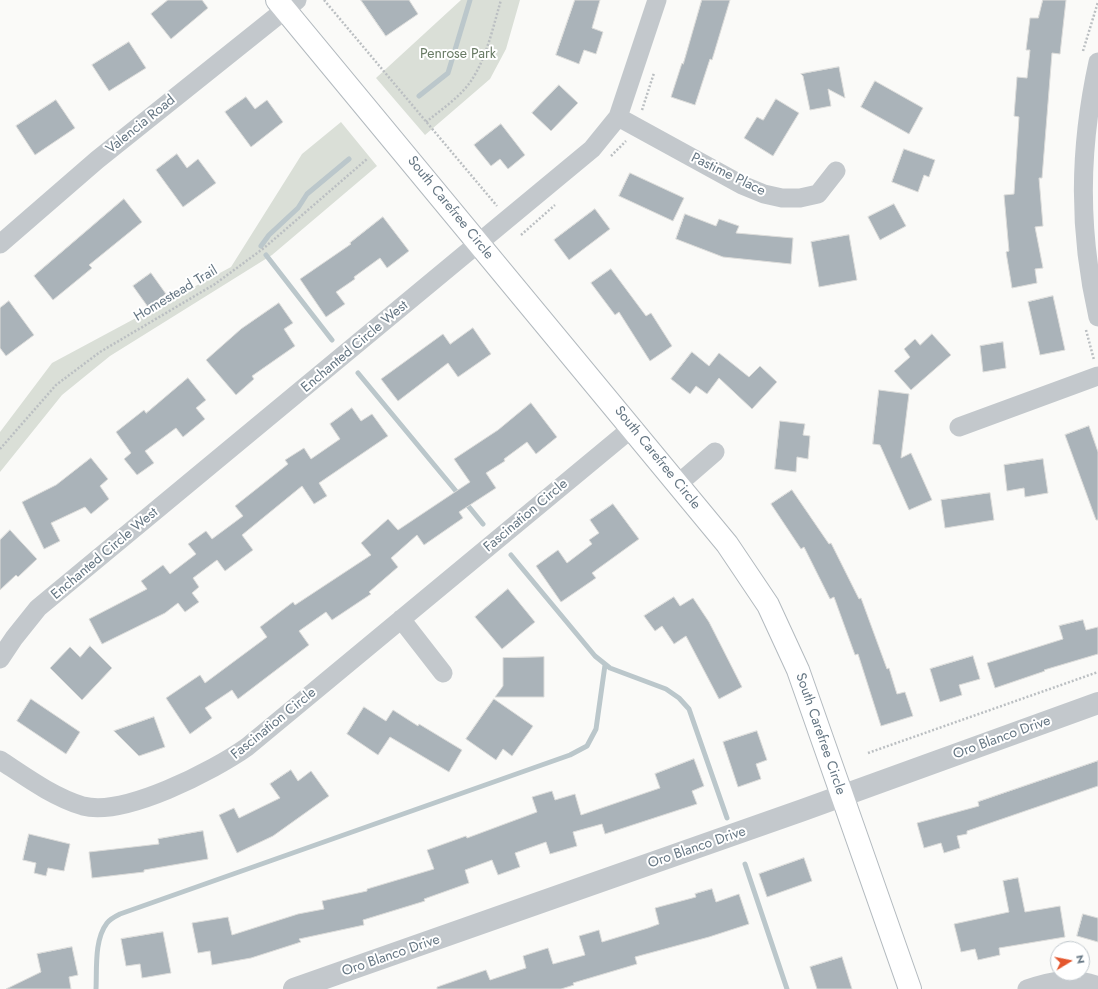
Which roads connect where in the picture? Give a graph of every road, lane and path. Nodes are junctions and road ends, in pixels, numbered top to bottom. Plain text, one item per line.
1 (324, 0) edge
2 (501, 0) edge
3 (657, 0) edge
4 (286, 3) edge
5 (1098, 62) edge
6 (618, 117) junction
7 (426, 122) junction
8 (367, 159) dead end
9 (836, 171) dead end
10 (499, 207) dead end
11 (0, 244) edge
12 (479, 244) junction
13 (1098, 317) edge
14 (1098, 376) edge
15 (959, 427) dead end
16 (632, 428) junction
17 (0, 449) edge
18 (715, 452) dead end
19 (678, 484) junction
20 (401, 620) junction
21 (0, 659) edge
22 (1098, 672) edge
23 (443, 673) dead end
24 (1098, 703) edge
25 (868, 753) dead end
26 (0, 760) edge
27 (842, 796) junction
28 (1098, 986) edge
29 (294, 989) edge
30 (910, 989) edge
31 (1027, 989) edge

1 - 7 path
2 - 7 path
3 - 6 street, Enchanted Circle West
4 - 11 street, Valencia Road
4 - 12 main road, South Carefree Circle
5 - 13 street
6 - 9 street, Pastime Place
6 - 12 street, Enchanted Circle West
7 - 10 path
8 - 17 path, Homestead Trail
12 - 16 main road, South Carefree Circle
12 - 21 street, Enchanted Circle West
14 - 15 street
16 - 19 main road, South Carefree Circle
16 - 20 street, Fascination Circle
18 - 19 street
19 - 27 main road, South Carefree Circle
20 - 23 street
20 - 26 street, Fascination Circle
22 - 25 path
24 - 27 street, Oro Blanco Drive
27 - 29 street, Oro Blanco Drive
27 - 30 main road, South Carefree Circle
28 - 31 street

